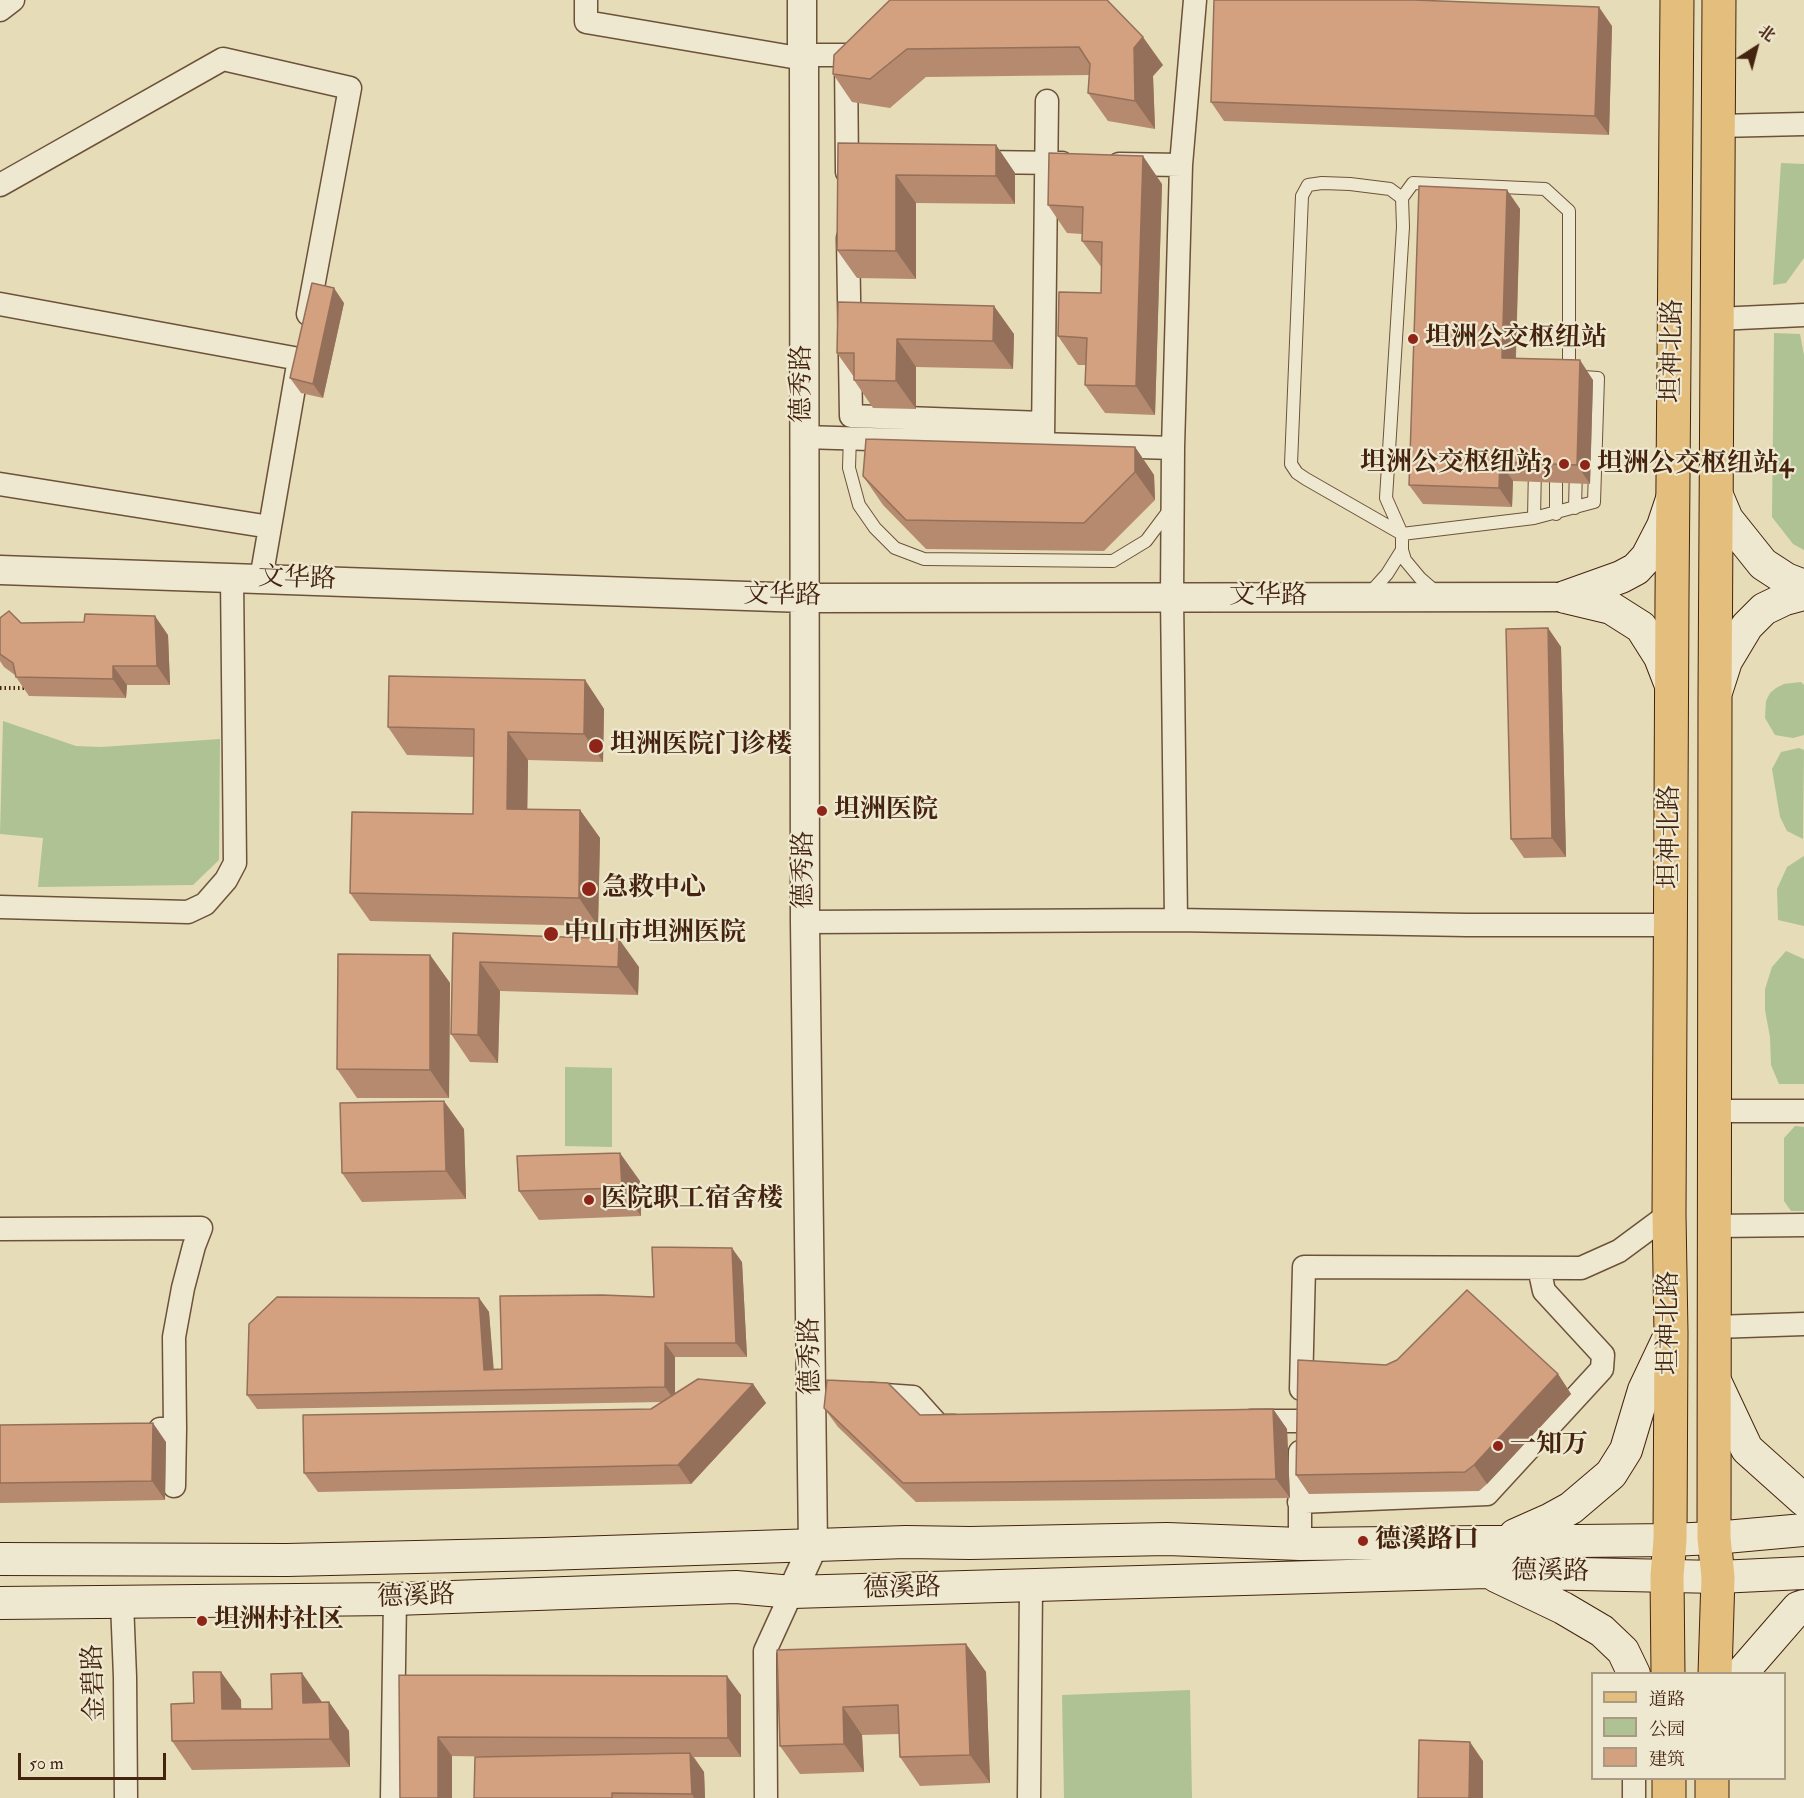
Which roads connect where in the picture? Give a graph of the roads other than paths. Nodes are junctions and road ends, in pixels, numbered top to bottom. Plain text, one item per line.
1 (13, 0) edge
2 (586, 0) edge
3 (802, 0) edge
4 (1195, 0) edge
5 (1677, 0) edge
6 (1719, 0) edge
7 (0, 10) edge
8 (803, 57) junction
9 (1047, 101) dead end
10 (1804, 124) edge
11 (1718, 126) junction
12 (847, 160) junction
13 (871, 160) edge
14 (953, 162) edge
15 (1046, 163) junction
16 (1181, 165) junction
17 (0, 185) edge
18 (848, 195) edge
19 (1402, 198) junction
20 (848, 218) edge
21 (0, 304) edge
22 (1804, 315) edge
23 (1717, 319) junction
24 (299, 359) junction
25 (851, 427) junction
26 (1043, 434) junction
27 (803, 437) junction
28 (1173, 448) junction
29 (1577, 452) edge
30 (1535, 457) edge
31 (1556, 458) edge
32 (0, 484) edge
33 (1716, 493) junction
34 (1673, 496) junction
35 (1172, 506) junction
36 (1575, 508) junction
37 (1556, 514) junction
38 (1534, 518) junction
39 (270, 527) junction
40 (1402, 534) junction
41 (1402, 550) junction
42 (0, 570) edge
43 (232, 578) junction
44 (261, 579) junction
45 (1804, 586) edge
46 (1804, 594) edge
47 (1172, 597) junction
48 (1366, 597) junction
49 (1442, 597) junction
50 (1565, 597) junction
51 (804, 598) junction
52 (1672, 688) junction
53 (1715, 699) junction
54 (0, 907) edge
55 (1176, 920) junction
56 (805, 922) junction
57 (1671, 925) junction
58 (1715, 1111) junction
59 (1804, 1111) edge
60 (1669, 1214) junction
61 (1804, 1225) edge
62 (1715, 1226) junction
63 (0, 1229) edge
64 (1539, 1268) junction
65 (1804, 1324) edge
66 (1715, 1327) junction
67 (1671, 1333) junction
68 (1715, 1381) junction
69 (831, 1391) junction
70 (1301, 1420) junction
71 (1231, 1422) edge
72 (974, 1425) edge
73 (140, 1429) edge
74 (175, 1429) junction
75 (174, 1486) dead end
76 (1804, 1500) edge
77 (1299, 1502) junction
78 (1804, 1530) edge
79 (1713, 1539) junction
80 (1670, 1540) junction
81 (1486, 1541) junction
82 (1300, 1544) junction
83 (813, 1546) junction
84 (0, 1559) edge
85 (1487, 1572) junction
86 (1804, 1573) edge
87 (1667, 1576) junction
88 (1718, 1577) junction
89 (1031, 1587) junction
90 (792, 1592) junction
91 (395, 1599) junction
92 (122, 1602) junction
93 (0, 1603) edge
94 (1804, 1605) edge
95 (1633, 1672) edge
96 (1668, 1672) edge
97 (1715, 1672) edge
98 (1744, 1672) edge
99 (1634, 1780) edge
100 (1669, 1780) edge
101 (1712, 1780) edge
102 (1721, 1780) edge
103 (126, 1798) edge
104 (392, 1798) edge
105 (766, 1798) edge
106 (1029, 1798) edge
107 (1634, 1798) edge
108 (1670, 1798) edge
109 (1712, 1798) edge
110 (1717, 1798) edge

1 - 7 street
2 - 8 street
3 - 8 street, 德秀路
4 - 16 street
5 - 34 main road, 坦神北路
6 - 11 main road, 坦神北路
8 - 12 street
8 - 27 street, 德秀路
9 - 15 street
10 - 11 street
11 - 23 main road, 坦神北路
12 - 13 street
12 - 18 street
14 - 15 street
15 - 16 street
15 - 26 street
16 - 28 street
17 - 24 street
19 - 36 lane
19 - 40 lane
19 - 40 lane
20 - 25 street
21 - 24 street
22 - 23 street
23 - 33 main road, 坦神北路
24 - 39 street
25 - 26 street
25 - 27 street
25 - 35 lane
26 - 28 street
27 - 51 street, 德秀路
28 - 35 street
29 - 36 lane
30 - 38 lane
31 - 37 lane
32 - 39 street
33 - 45 main road
33 - 53 main road, 坦神北路
34 - 50 main road
34 - 52 main road, 坦神北路
35 - 47 street
36 - 37 lane
37 - 38 lane
38 - 40 lane
39 - 44 street
40 - 41 lane
41 - 48 lane
41 - 49 lane
42 - 43 street, 文华路
43 - 44 street, 文华路
43 - 54 street
44 - 51 street, 文华路
46 - 53 main road
47 - 48 street, 文华路
47 - 51 street, 文华路
47 - 55 street
48 - 49 street, 文华路
49 - 50 street, 文华路
50 - 52 main road
51 - 56 street, 德秀路
52 - 57 main road, 坦神北路
53 - 58 main road, 坦神北路
55 - 56 street
55 - 57 street
56 - 69 street, 德秀路
57 - 60 main road, 坦神北路
58 - 59 street
58 - 62 main road, 坦神北路
60 - 64 street
60 - 67 main road, 坦神北路
61 - 62 street
62 - 66 main road, 坦神北路
63 - 74 street
64 - 70 street
64 - 77 street
65 - 66 street
66 - 68 main road, 坦神北路
67 - 80 main road, 坦神北路
67 - 81 main road
68 - 76 main road
68 - 79 main road, 坦神北路
69 - 72 street
69 - 83 street, 德秀路
70 - 71 street
70 - 77 street
73 - 74 street
74 - 75 street
77 - 82 street
78 - 79 main road, 德溪路
79 - 80 main road, 德溪路
79 - 88 main road, 坦神北路
80 - 81 main road, 德溪路
80 - 87 main road, 坦神北路
81 - 82 main road, 德溪路
82 - 83 main road, 德溪路
83 - 84 main road, 德溪路
83 - 90 street, 德秀路
85 - 87 main road, 德溪路
85 - 89 main road, 德溪路
85 - 95 main road
86 - 88 main road, 德溪路
87 - 88 main road, 德溪路
87 - 96 main road, 坦神北路
88 - 97 main road
89 - 90 main road, 德溪路
89 - 106 street
90 - 91 main road, 德溪路
90 - 105 street
91 - 92 main road, 德溪路
91 - 104 street
92 - 93 main road, 德溪路
92 - 103 street, 金碧路
94 - 98 main road
99 - 107 street
100 - 108 main road
101 - 109 main road
102 - 110 main road

